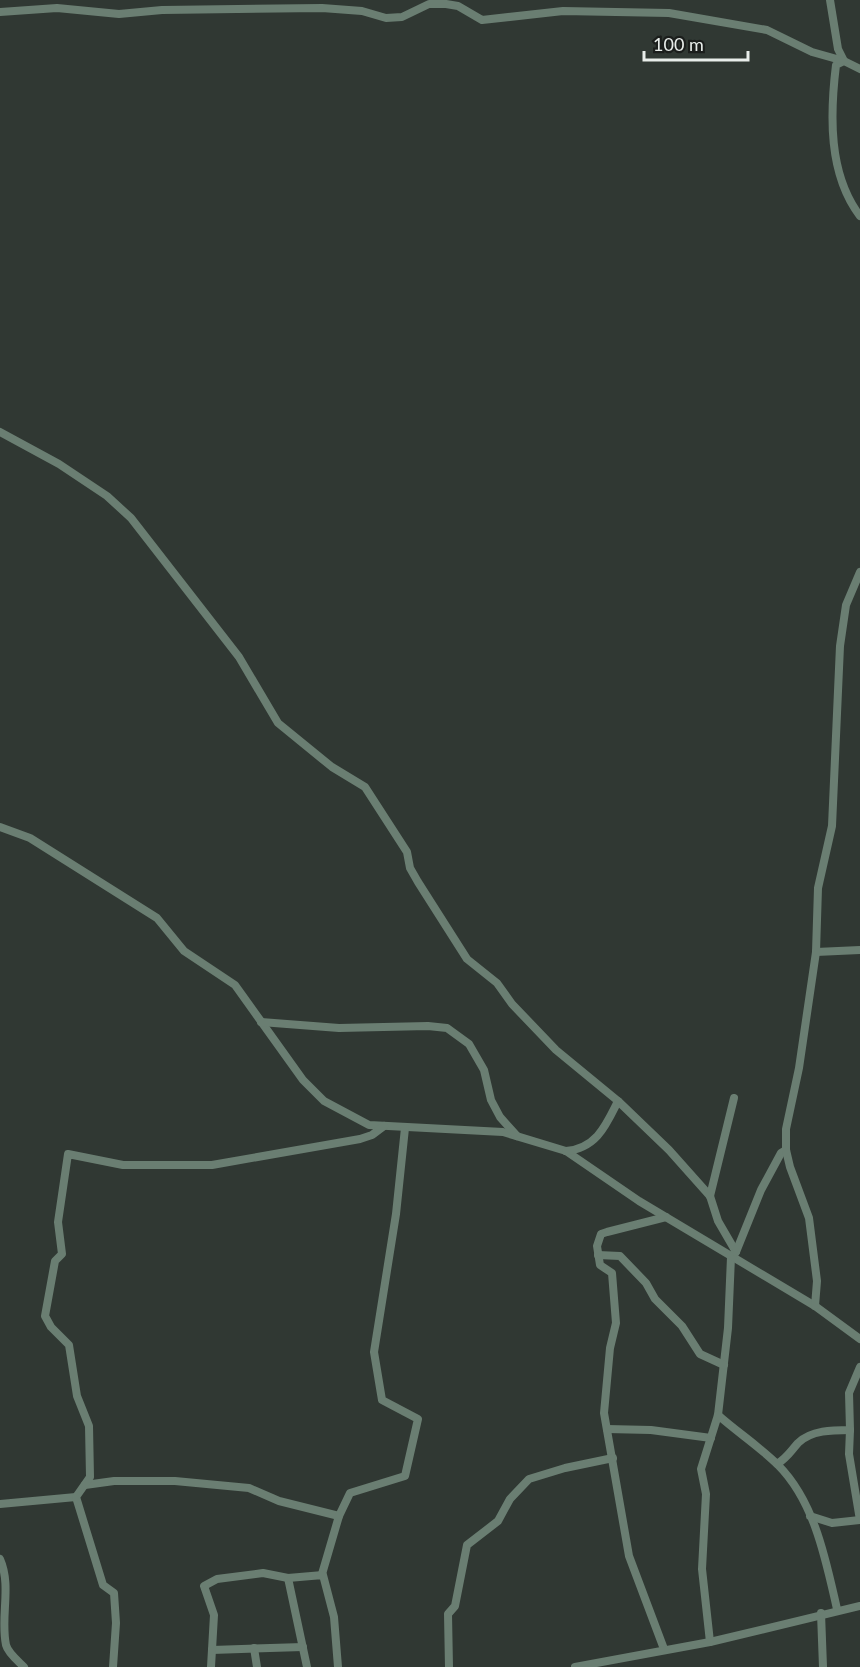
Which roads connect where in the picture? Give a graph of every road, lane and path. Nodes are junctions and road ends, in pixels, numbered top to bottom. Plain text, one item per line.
1 (830, 0) edge
2 (0, 12) edge
3 (844, 61) junction
4 (860, 69) edge
5 (860, 216) edge
6 (0, 432) edge
7 (860, 572) edge
8 (0, 827) edge
9 (860, 950) edge
10 (816, 952) junction
11 (261, 1022) junction
12 (734, 1098) dead end
13 (618, 1101) junction
14 (384, 1126) junction
15 (405, 1128) junction
16 (517, 1136) junction
17 (786, 1150) junction
18 (566, 1151) junction
19 (710, 1196) junction
20 (666, 1217) junction
21 (598, 1255) junction
22 (734, 1255) junction
23 (620, 1256) junction
24 (600, 1265) junction
25 (815, 1306) junction
26 (860, 1339) edge
27 (724, 1365) junction
28 (860, 1367) edge
29 (718, 1415) junction
30 (607, 1429) junction
31 (850, 1430) junction
32 (711, 1438) junction
33 (613, 1458) junction
34 (777, 1464) junction
35 (856, 1473) edge
36 (85, 1485) junction
37 (76, 1497) junction
38 (0, 1504) edge
39 (339, 1516) junction
40 (810, 1516) junction
41 (0, 1559) edge
42 (322, 1574) junction
43 (288, 1578) junction
44 (860, 1606) edge
45 (837, 1610) junction
46 (820, 1613) junction
47 (710, 1642) junction
48 (303, 1647) junction
49 (254, 1648) junction
50 (664, 1649) junction
51 (212, 1650) junction
52 (24, 1667) edge
53 (113, 1667) edge
54 (211, 1667) edge
55 (257, 1667) edge
56 (307, 1667) edge
57 (338, 1667) edge
58 (449, 1667) edge
59 (575, 1667) edge
60 (823, 1667) edge

1 - 3 street
2 - 3 street
3 - 4 street
3 - 5 street
6 - 13 street
7 - 10 street
8 - 11 street
9 - 10 street
10 - 17 street
11 - 14 street
11 - 16 street
12 - 19 street
13 - 18 street
13 - 19 street
14 - 15 street
14 - 36 street
15 - 16 street
15 - 39 street
16 - 18 street
17 - 22 street
17 - 25 street
18 - 20 street
19 - 22 street
20 - 21 street
20 - 22 street
21 - 23 street
21 - 24 street
22 - 25 street
22 - 27 street
23 - 24 street
23 - 27 street
24 - 30 street
25 - 26 street
27 - 29 street
28 - 31 street
29 - 32 street
29 - 34 street
30 - 32 street
30 - 33 street
31 - 34 street
31 - 35 street
32 - 47 street
33 - 50 street
33 - 58 street
34 - 40 street
35 - 40 street
36 - 37 street
36 - 39 street
37 - 38 street
37 - 53 street
39 - 42 street
40 - 45 street
41 - 52 street
42 - 43 street
42 - 57 street
43 - 48 street
43 - 51 street
44 - 45 street
45 - 46 street
46 - 47 street
46 - 60 street
47 - 50 street
48 - 49 street
48 - 56 street
49 - 51 street
49 - 55 street
50 - 59 street
51 - 54 street

